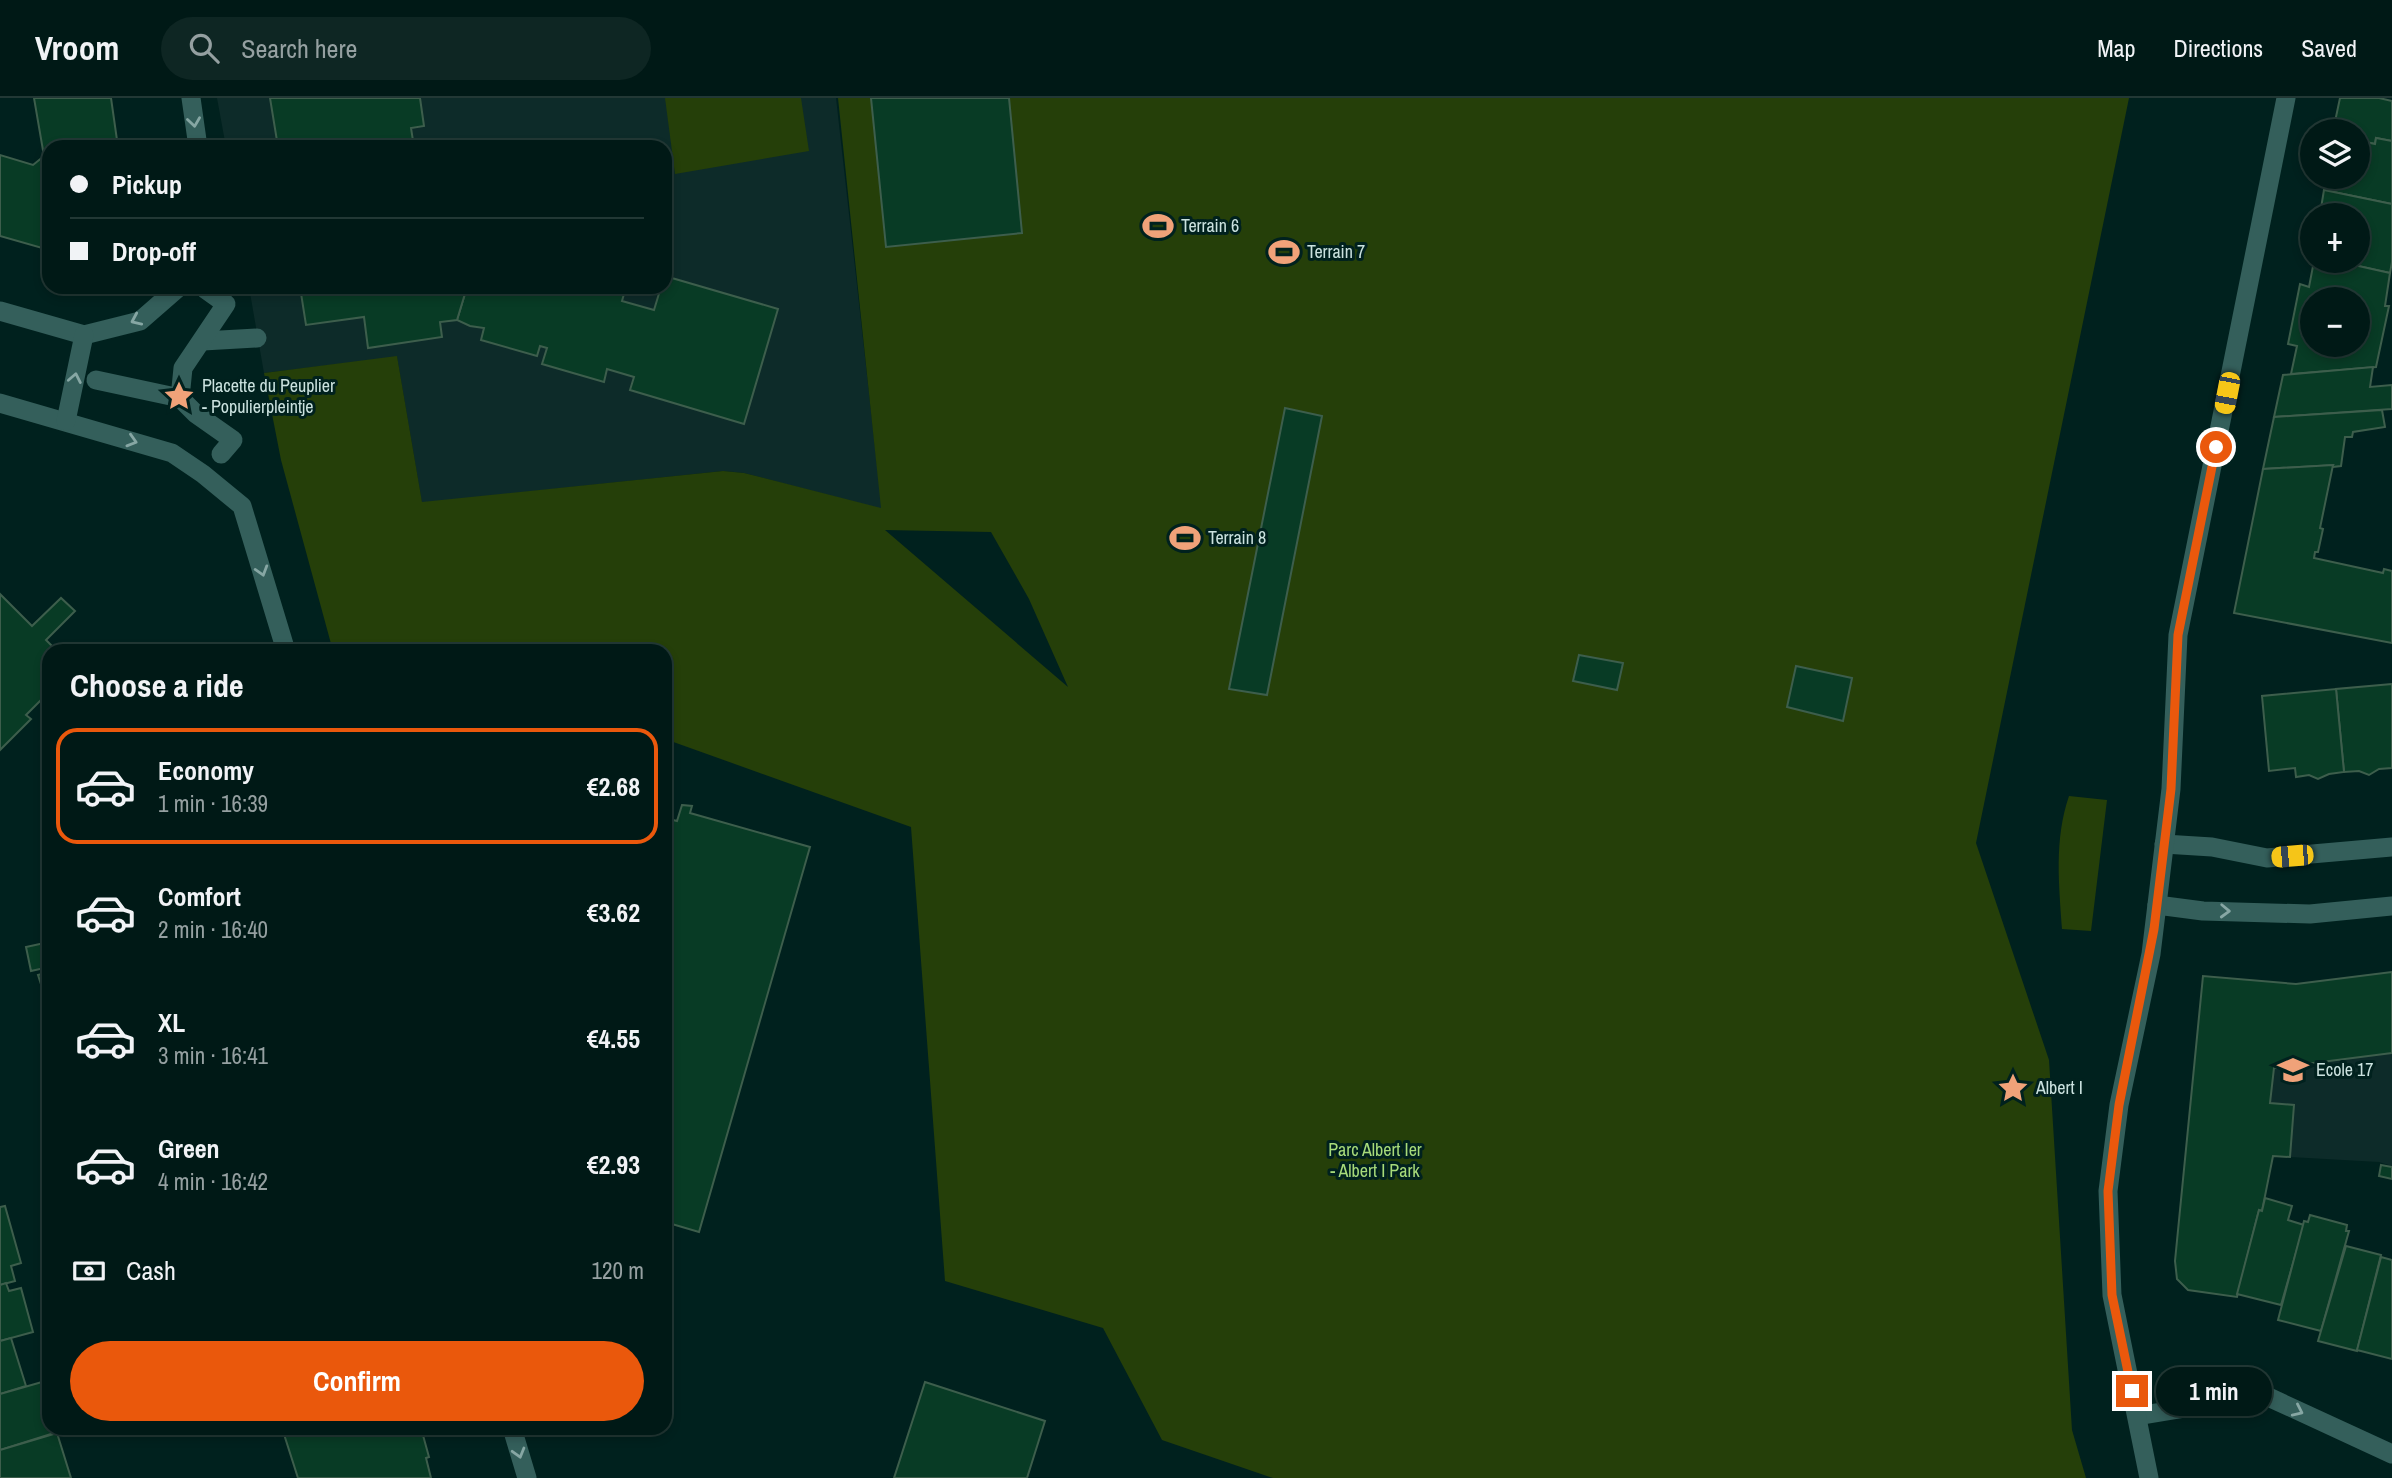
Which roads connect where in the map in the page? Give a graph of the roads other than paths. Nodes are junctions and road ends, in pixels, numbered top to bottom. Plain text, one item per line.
1 (191, 98) edge
2 (2286, 98) edge
3 (197, 140) edge
4 (171, 294) edge
5 (212, 294) edge
6 (0, 311) edge
7 (84, 335) junction
8 (257, 338) dead end
9 (203, 341) junction
10 (96, 380) dead end
11 (180, 398) junction
12 (0, 403) edge
13 (66, 421) junction
14 (220, 454) dead end
15 (283, 644) edge
16 (2164, 844) junction
17 (2392, 847) edge
18 (2157, 905) junction
19 (2392, 906) edge
20 (2137, 1416) junction
21 (514, 1435) edge
22 (2392, 1454) edge
23 (527, 1478) edge
24 (2148, 1478) edge

1 -> 3 street
2 - 16 street
4 -> 7 street
5 - 9 street
6 - 7 street
13 -> 7 street
8 - 9 street
9 - 11 street
10 - 11 street
11 - 14 street
12 - 13 street
13 -> 15 street
16 - 17 street
16 - 18 street
18 -> 19 street
18 - 20 street
20 -> 22 street
20 - 24 street
21 -> 23 street

